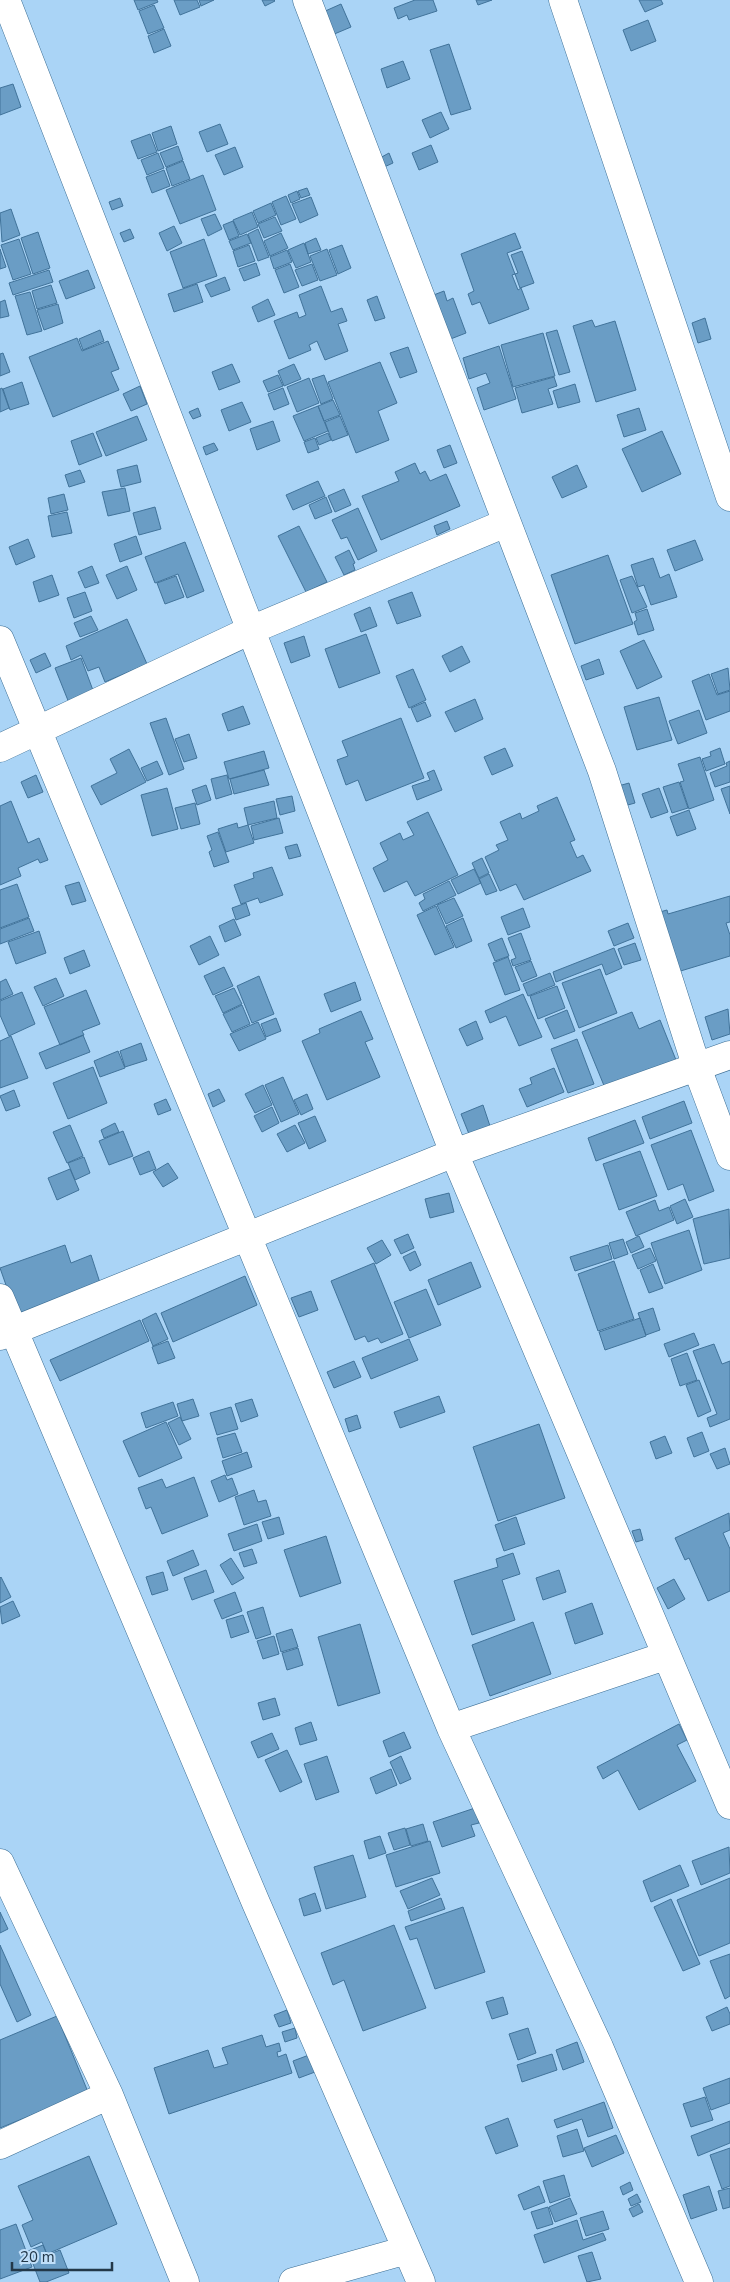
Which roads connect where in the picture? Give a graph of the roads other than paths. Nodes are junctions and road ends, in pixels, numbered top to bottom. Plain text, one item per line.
1 (6, 0) edge
2 (307, 0) edge
3 (563, 0) edge
4 (730, 497) edge
5 (506, 523) junction
6 (251, 630) junction
7 (0, 640) edge
8 (37, 730) junction
9 (0, 748) edge
10 (730, 1055) edge
11 (696, 1065) junction
12 (454, 1153) junction
13 (730, 1156) edge
14 (248, 1237) junction
15 (0, 1298) edge
16 (7, 1333) edge
17 (666, 1656) junction
18 (451, 1728) junction
19 (730, 1805) edge
20 (0, 1863) edge
21 (108, 2095) junction
22 (0, 2145) edge
23 (407, 2250) junction
24 (185, 2282) edge
25 (293, 2282) edge
26 (421, 2282) edge
27 (699, 2282) edge

1 - 6 street
2 - 5 street
3 - 4 street
5 - 6 street
5 - 11 street
6 - 8 street
6 - 12 street
7 - 8 street
8 - 9 street
8 - 14 street
10 - 11 street
11 - 12 street
11 - 13 street
12 - 14 street
12 - 17 street
14 - 16 street
14 - 18 street
15 - 16 street
16 - 23 street
17 - 18 street
17 - 19 street
18 - 27 street
20 - 21 street
21 - 22 street
21 - 24 street
23 - 25 street
23 - 26 street

